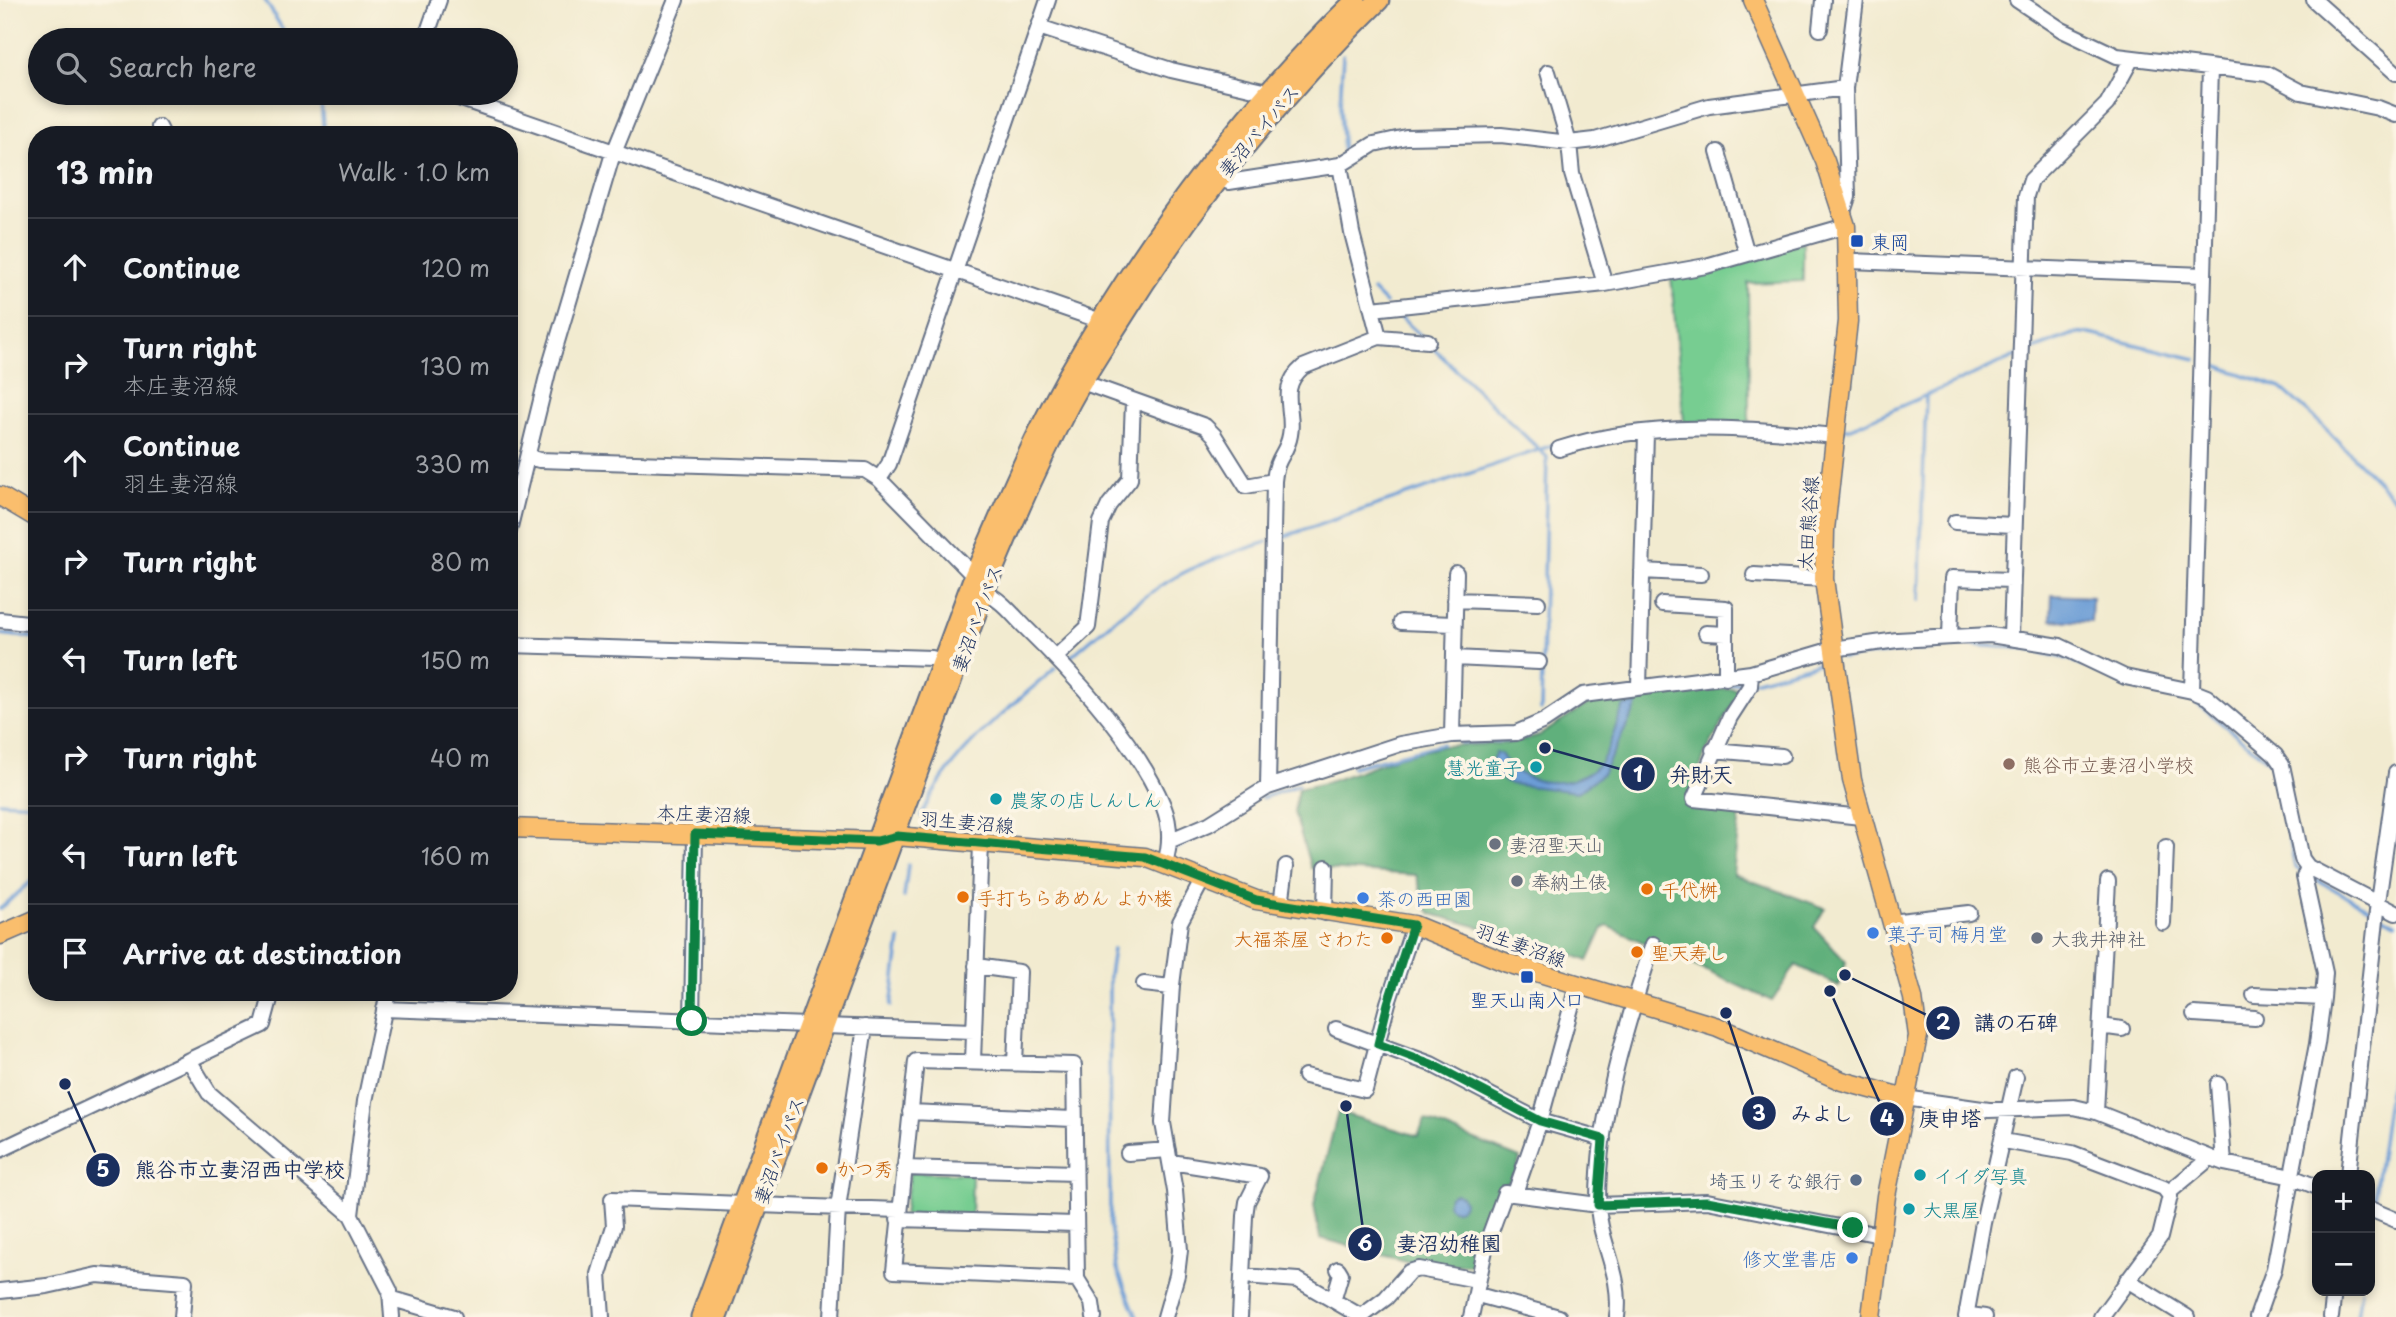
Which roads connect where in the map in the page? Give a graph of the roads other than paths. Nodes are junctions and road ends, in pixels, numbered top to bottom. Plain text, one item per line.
1 (439, 0) edge
2 (676, 0) edge
3 (1048, 0) edge
4 (1356, 0) edge
5 (1379, 0) edge
6 (1753, 0) edge
7 (1823, 0) edge
8 (1855, 0) edge
9 (2017, 0) edge
10 (2314, 0) edge
11 (1039, 27) junction
12 (429, 28) edge
13 (1820, 29) dead end
14 (2131, 60) junction
15 (2210, 68) junction
16 (1548, 72) dead end
17 (2396, 73) edge
18 (1845, 88) junction
19 (1795, 93) junction
20 (1277, 95) junction
21 (480, 105) edge
22 (2396, 115) edge
23 (1569, 143) junction
24 (617, 151) junction
25 (1718, 152) dead end
26 (1340, 165) junction
27 (1217, 178) junction
28 (1844, 221) junction
29 (1747, 254) junction
30 (1849, 261) junction
31 (2023, 269) junction
32 (955, 271) junction
33 (2204, 275) junction
34 (1605, 285) junction
35 (1372, 309) junction
36 (1101, 321) junction
37 (1379, 337) junction
38 (1428, 341) dead end
39 (1082, 382) junction
40 (1133, 401) junction
41 (1646, 433) junction
42 (1837, 436) junction
43 (1559, 449) dead end
44 (529, 457) junction
45 (879, 479) junction
46 (1274, 481) junction
47 (0, 496) edge
48 (518, 498) edge
49 (28, 513) edge
50 (1955, 522) dead end
51 (2013, 525) junction
52 (1642, 571) junction
53 (1456, 573) dead end
54 (1701, 574) dead end
55 (1754, 575) dead end
56 (1824, 579) junction
57 (2011, 580) junction
58 (979, 584) junction
59 (1455, 600) junction
60 (1538, 603) dead end
61 (1662, 604) dead end
62 (0, 620) edge
63 (1401, 622) dead end
64 (28, 623) edge
65 (1454, 624) junction
66 (1706, 633) dead end
67 (1726, 634) junction
68 (2011, 636) junction
69 (1950, 637) junction
70 (518, 645) edge
71 (1833, 649) junction
72 (1056, 657) junction
73 (1454, 658) junction
74 (943, 662) junction
75 (1539, 662) dead end
76 (1726, 678) junction
77 (1750, 680) junction
78 (1639, 686) junction
79 (2192, 691) junction
80 (1452, 735) junction
81 (1713, 750) junction
82 (1782, 756) dead end
83 (2396, 773) edge
84 (1268, 787) junction
85 (1861, 817) junction
86 (518, 828) edge
87 (695, 834) junction
88 (897, 836) junction
89 (1171, 840) junction
90 (877, 841) junction
91 (981, 843) junction
92 (2166, 847) dead end
93 (1165, 863) junction
94 (1286, 866) dead end
95 (1326, 867) dead end
96 (2308, 867) junction
97 (1203, 879) junction
98 (2108, 881) dead end
99 (2378, 902) junction
100 (1281, 905) junction
101 (1325, 913) junction
102 (2396, 913) edge
103 (1969, 914) dead end
104 (1891, 922) junction
105 (28, 923) edge
106 (2164, 923) dead end
107 (1413, 925) junction
108 (0, 936) edge
109 (1653, 944) dead end
110 (976, 967) junction
111 (1144, 984) dead end
112 (1577, 986) junction
113 (1171, 987) junction
114 (2254, 995) dead end
115 (2323, 999) junction
116 (270, 1001) edge
117 (386, 1001) edge
118 (1634, 1001) junction
119 (384, 1009) junction
120 (2194, 1014) dead end
121 (2255, 1018) dead end
122 (692, 1021) junction
123 (816, 1025) junction
124 (2101, 1026) junction
125 (865, 1027) junction
126 (2122, 1028) dead end
127 (1336, 1030) dead end
128 (974, 1031) junction
129 (1378, 1044) junction
130 (189, 1060) junction
131 (973, 1061) junction
132 (1015, 1063) junction
133 (1305, 1076) dead end
134 (2016, 1077) dead end
135 (2218, 1084) dead end
136 (1905, 1098) junction
137 (2010, 1110) junction
138 (911, 1112) junction
139 (2096, 1112) junction
140 (1073, 1119) junction
141 (1540, 1121) junction
142 (1603, 1139) junction
143 (2003, 1141) junction
144 (0, 1150) edge
145 (1128, 1153) dead end
146 (1169, 1156) junction
147 (2217, 1160) junction
148 (904, 1168) junction
149 (2349, 1170) edge
150 (1075, 1173) junction
151 (2292, 1177) junction
152 (2312, 1185) edge
153 (2168, 1193) junction
154 (1515, 1194) junction
155 (750, 1205) junction
156 (1598, 1205) junction
157 (838, 1208) junction
158 (2375, 1211) edge
159 (351, 1215) junction
160 (898, 1215) junction
161 (2396, 1220) edge
162 (1075, 1224) junction
163 (1880, 1235) junction
164 (1338, 1269) dead end
165 (1244, 1276) junction
166 (1077, 1279) junction
167 (2127, 1280) junction
168 (1478, 1287) junction
169 (0, 1291) edge
170 (2333, 1296) edge
171 (1334, 1298) junction
172 (393, 1299) junction
173 (1967, 1314) edge
174 (182, 1317) edge
175 (393, 1317) edge
176 (454, 1317) edge
177 (602, 1317) edge
178 (701, 1317) edge
179 (717, 1317) edge
180 (832, 1317) edge
181 (1094, 1317) edge
182 (1165, 1317) edge
183 (1240, 1317) edge
184 (1362, 1317) edge
185 (1471, 1317) edge
186 (1559, 1317) edge
187 (1616, 1317) edge
188 (1871, 1317) edge
189 (1985, 1317) edge
190 (2101, 1317) edge
191 (2187, 1317) edge
192 (2256, 1317) edge
193 (2331, 1317) edge

1 - 12 street
2 - 24 street
3 - 11 street
4 - 20 highway, 妻沼バイパス
5 - 20 highway, 妻沼バイパス
6 - 19 main road, 太田熊谷線
7 - 13 street
8 - 18 street
9 - 14 street
10 - 17 street
11 - 20 street
11 - 32 street
14 - 15 street
14 - 31 street
15 - 22 street
15 - 33 street
16 - 23 street
18 - 19 street
18 - 28 street
19 - 23 street
19 - 28 main road, 太田熊谷線
20 - 27 highway, 妻沼バイパス
20 - 36 highway, 妻沼バイパス
21 - 24 street
23 - 26 street
23 - 34 street
24 - 32 street
24 - 44 street
25 - 29 street
26 - 27 street
26 - 35 street
27 - 39 highway, 妻沼バイパス
28 - 29 street
28 - 30 main road, 太田熊谷線
29 - 34 street
30 - 31 street
30 - 42 main road, 太田熊谷線
31 - 33 street
31 - 51 street
32 - 36 street
32 - 45 street
33 - 79 street
34 - 35 street
35 - 37 street
36 - 58 highway, 妻沼バイパス
37 - 38 street
37 - 46 street
39 - 40 street
39 - 58 highway, 妻沼バイパス
40 - 46 street
40 - 72 street
41 - 42 street
41 - 43 street
41 - 52 street
42 - 56 main road, 太田熊谷線
44 - 45 street
44 - 48 street
45 - 58 street
46 - 84 street
47 - 49 main road
50 - 51 street
51 - 57 street
52 - 54 street
52 - 78 street
53 - 59 street
55 - 56 street
56 - 71 main road, 太田熊谷線
57 - 68 street
57 - 69 street
58 - 72 street
58 - 74 highway, 妻沼バイパス
58 - 88 highway, 妻沼バイパス
59 - 60 street
59 - 65 street
61 - 67 street
62 - 64 street
63 - 65 street
65 - 73 street
66 - 67 street
67 - 76 street
68 - 69 street
68 - 79 street
69 - 71 street
70 - 74 street
71 - 77 street
71 - 85 main road, 太田熊谷線
72 - 89 street
73 - 75 street
73 - 80 street
74 - 90 highway, 妻沼バイパス
76 - 77 street
76 - 78 street
77 - 81 street
78 - 80 street
79 - 96 street
80 - 84 street
81 - 82 street
81 - 85 street
83 - 99 street
84 - 89 street
85 - 104 main road, 太田熊谷線
86 - 87 main road, 本庄妻沼線
87 - 90 main road, 本庄妻沼線
87 - 122 street
88 - 90 main road, 本庄妻沼線
88 - 91 main road, 羽生妻沼線
88 - 123 highway, 妻沼バイパス
89 - 93 street
90 - 123 highway, 妻沼バイパス
91 - 93 main road, 羽生妻沼線
91 - 110 street
92 - 106 street
93 - 97 main road, 羽生妻沼線
94 - 100 street
95 - 101 street
96 - 99 street
96 - 115 street
97 - 100 main road, 羽生妻沼線
97 - 113 street
98 - 124 street
99 - 102 street
99 - 149 street
100 - 101 main road, 羽生妻沼線
101 - 107 main road, 羽生妻沼線
103 - 104 street
104 - 136 main road, 太田熊谷線
105 - 108 main road
107 - 112 main road, 羽生妻沼線
107 - 129 street
109 - 118 street
110 - 128 street
110 - 132 street
111 - 113 street
112 - 118 main road, 羽生妻沼線
112 - 141 street
113 - 146 street
114 - 115 street
115 - 151 street
116 - 130 street
117 - 119 street
118 - 136 main road, 羽生妻沼線
118 - 142 street
119 - 122 street
119 - 159 street
120 - 121 street
122 - 123 street
123 - 125 street
123 - 155 highway, 妻沼バイパス
124 - 126 street
124 - 139 street
125 - 128 street
125 - 157 street
127 - 129 street
128 - 131 street
129 - 133 street
129 - 141 street
130 - 144 street
130 - 159 street
131 - 132 street
131 - 138 street
132 - 140 street
134 - 137 street
135 - 147 street
136 - 137 street
136 - 163 main road
137 - 139 street
137 - 143 street
138 - 140 street
138 - 148 street
139 - 147 street
140 - 150 street
141 - 142 street
141 - 154 street
142 - 156 street
143 - 153 street
143 - 173 street
145 - 146 street
146 - 165 street
146 - 182 street
147 - 151 street
147 - 153 street
148 - 150 street
148 - 160 street
150 - 162 street
151 - 152 street
151 - 192 street
153 - 167 street
154 - 156 street
154 - 168 street
155 - 157 street
155 - 177 street
155 - 178 highway, 妻沼バイパス
155 - 179 highway, 妻沼バイパス
156 - 163 street
156 - 187 street
157 - 160 street
157 - 180 street
158 - 161 street
159 - 172 street
160 - 162 street
160 - 166 street
162 - 166 street
163 - 188 main road
164 - 171 street
165 - 171 street
165 - 183 street
166 - 181 street
167 - 190 street
167 - 191 street
168 - 184 street
168 - 185 street
168 - 186 street
169 - 174 street
170 - 193 street
171 - 184 street
172 - 175 street
172 - 176 street
173 - 189 street

